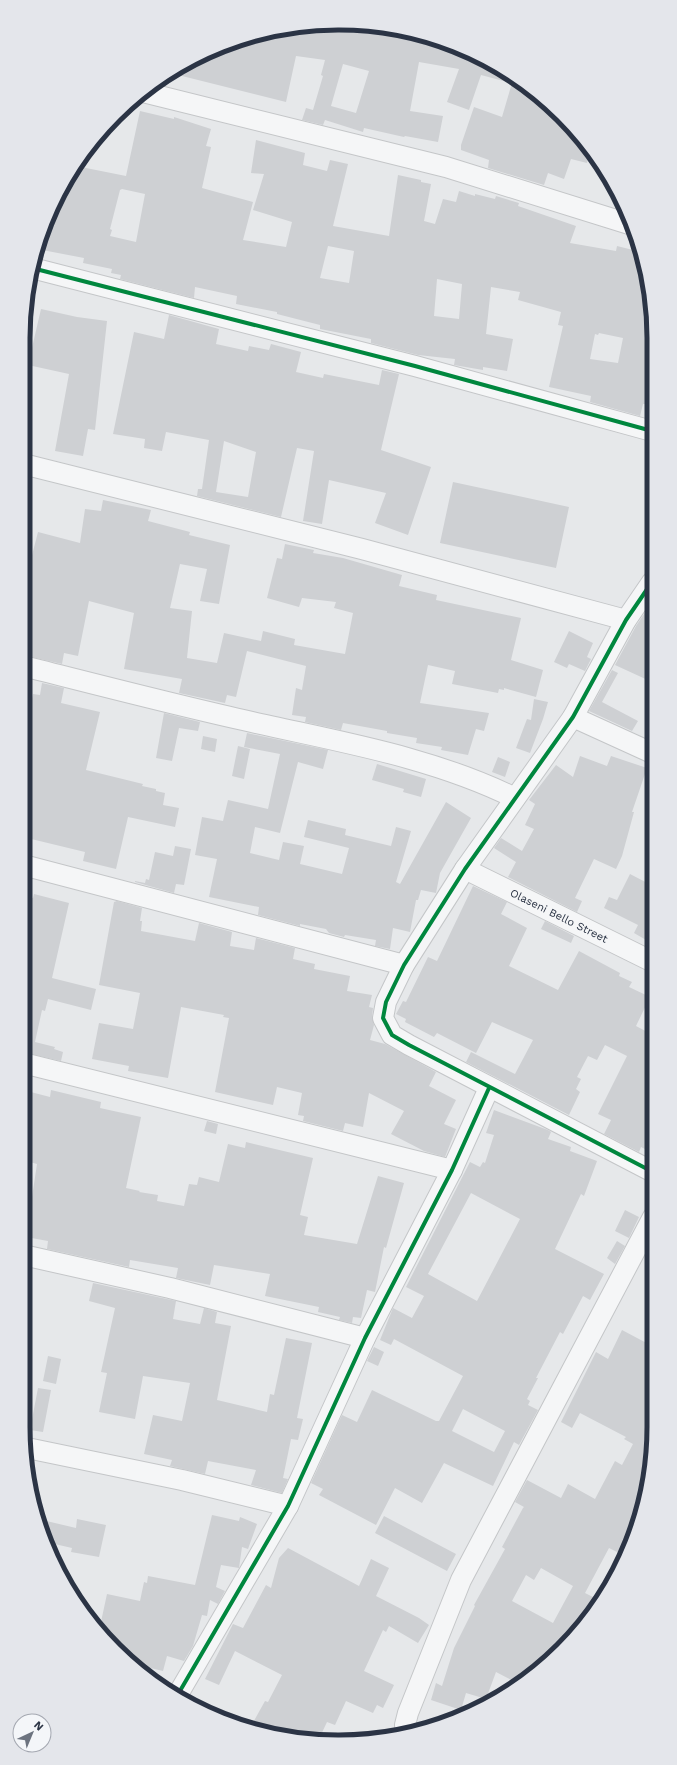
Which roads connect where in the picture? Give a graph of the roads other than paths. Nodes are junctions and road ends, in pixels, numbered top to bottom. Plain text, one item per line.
1 (151, 94) edge
2 (625, 223) edge
3 (38, 270) edge
4 (647, 430) edge
5 (30, 466) edge
6 (647, 589) edge
7 (626, 620) junction
8 (30, 668) edge
9 (573, 717) junction
10 (647, 751) edge
11 (515, 798) junction
12 (30, 867) edge
13 (465, 869) junction
14 (647, 959) edge
15 (404, 965) junction
16 (30, 1065) edge
17 (489, 1088) junction
18 (647, 1169) edge
19 (452, 1170) junction
20 (647, 1230) edge
21 (30, 1257) edge
22 (365, 1338) junction
23 (31, 1449) edge
24 (288, 1506) junction
25 (176, 1689) edge
26 (406, 1727) edge

1 - 2 street
3 - 4 street
5 - 7 street
6 - 7 street
7 - 9 street
8 - 11 street
9 - 10 street
9 - 11 street
11 - 13 street
12 - 15 street
13 - 14 street, Olaseni Bello Street
13 - 15 street
15 - 17 street
16 - 19 street
17 - 18 street
17 - 19 street
19 - 22 street
20 - 26 street
21 - 22 street
22 - 24 street
23 - 24 street
24 - 25 street

